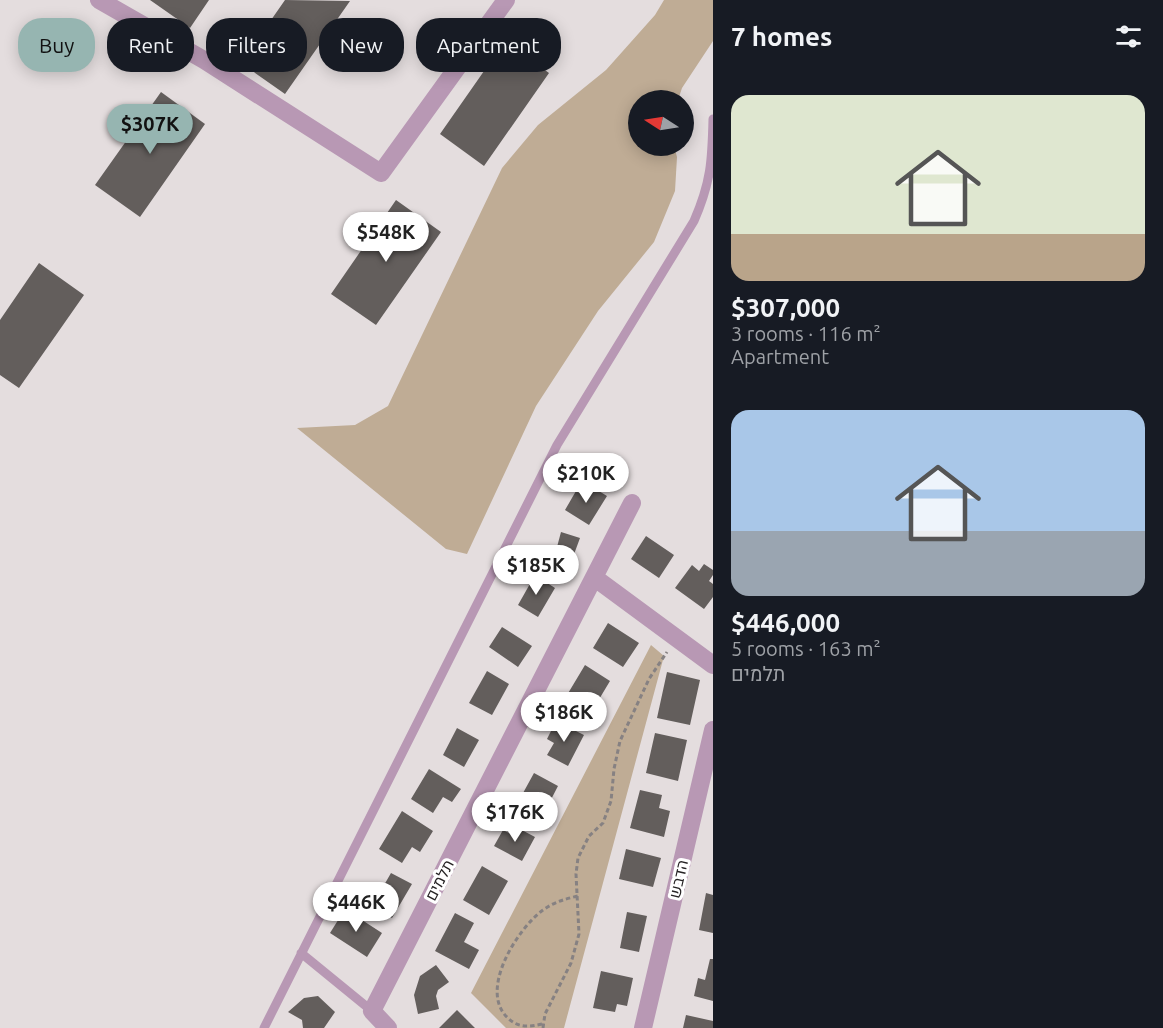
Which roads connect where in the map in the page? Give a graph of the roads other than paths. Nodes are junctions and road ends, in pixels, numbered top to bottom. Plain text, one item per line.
1 (99, 0) edge
2 (506, 0) edge
3 (713, 119) edge
4 (632, 503) dead end
5 (595, 578) junction
6 (713, 665) edge
7 (713, 730) edge
8 (301, 953) junction
9 (372, 1011) junction
10 (264, 1028) edge
11 (388, 1028) edge
12 (643, 1028) edge

1 - 2 street
3 - 8 lane
4 - 5 street, תלמים
5 - 6 street
5 - 9 street, תלמים
7 - 12 street, הדבש
8 - 9 lane
8 - 10 lane
9 - 11 street

